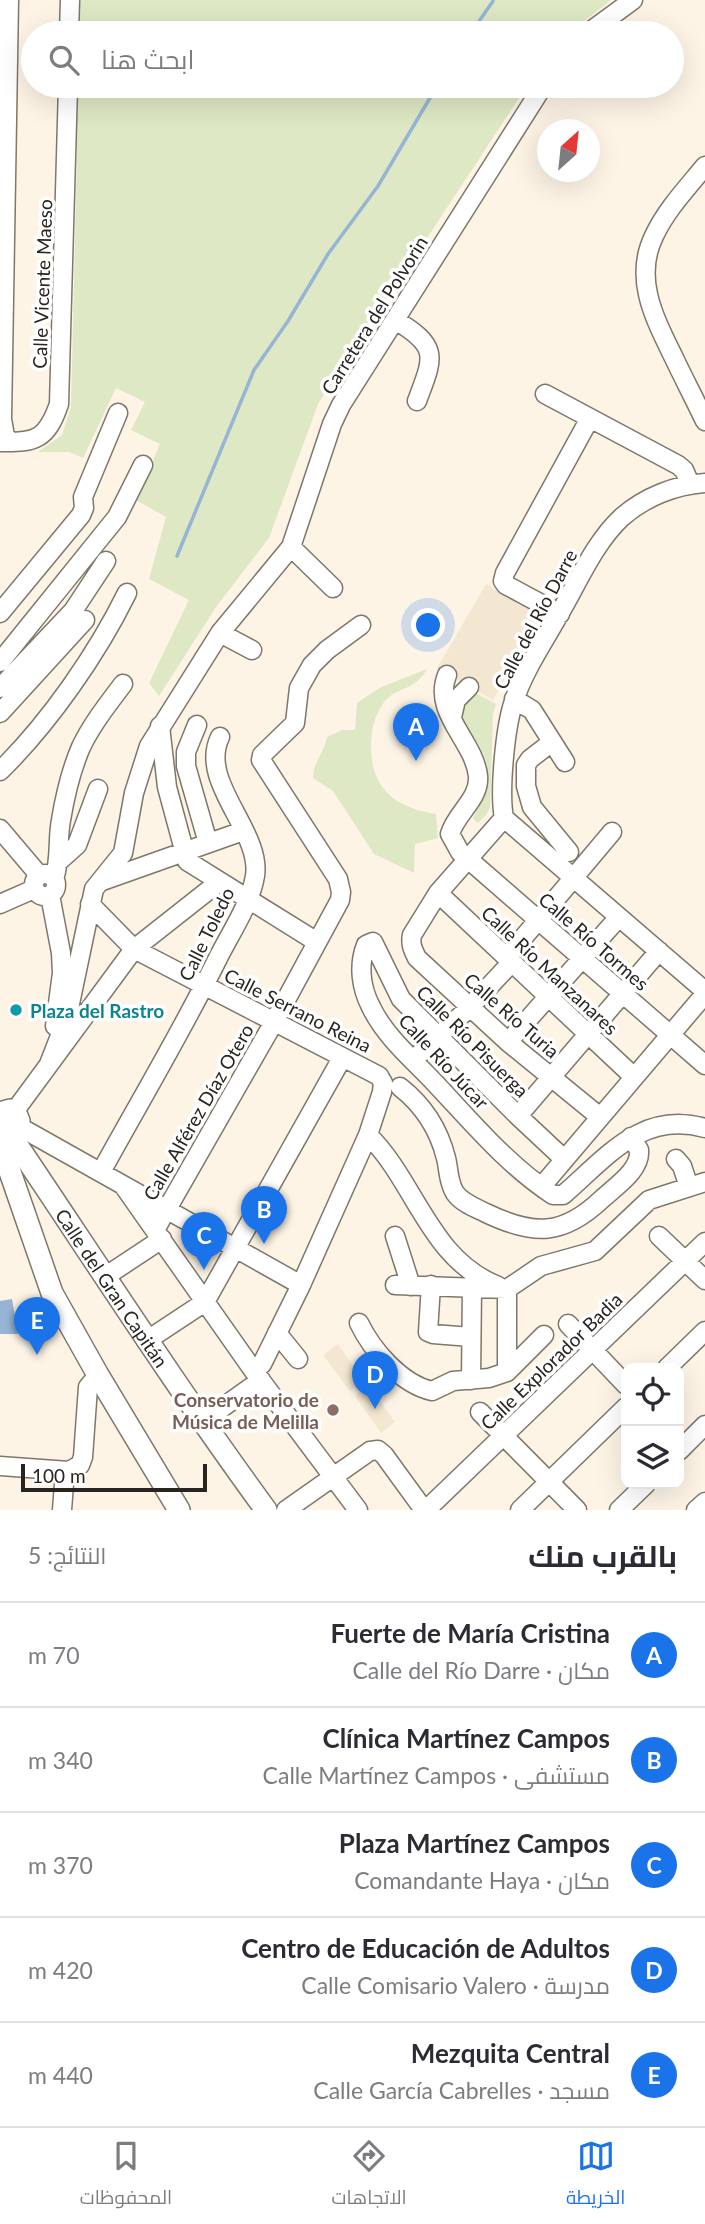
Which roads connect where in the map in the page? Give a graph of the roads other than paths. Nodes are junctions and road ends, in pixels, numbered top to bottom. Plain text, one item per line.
1 (9, 0) edge
2 (69, 0) edge
3 (633, 0) edge
4 (69, 21) edge
5 (604, 21) edge
6 (68, 98) edge
7 (535, 98) edge
8 (705, 166) edge
9 (2, 305) edge
10 (395, 320) junction
11 (545, 394) dead end
12 (417, 401) dead end
13 (118, 413) dead end
14 (590, 418) junction
15 (1, 420) edge
16 (705, 421) edge
17 (5, 442) edge
18 (143, 465) dead end
19 (698, 483) edge
20 (291, 547) junction
21 (106, 561) dead end
22 (333, 588) dead end
23 (127, 593) dead end
24 (0, 613) edge
25 (560, 614) junction
26 (83, 619) junction
27 (361, 625) dead end
28 (220, 633) junction
29 (252, 650) dead end
30 (0, 662) edge
31 (447, 675) dead end
32 (123, 684) dead end
33 (469, 687) dead end
34 (0, 688) edge
35 (514, 699) junction
36 (0, 713) edge
37 (452, 717) junction
38 (160, 726) junction
39 (197, 726) dead end
40 (220, 737) dead end
41 (552, 742) junction
42 (565, 762) dead end
43 (0, 771) edge
44 (98, 789) dead end
45 (504, 818) junction
46 (0, 829) edge
47 (243, 831) junction
48 (612, 832) dead end
49 (127, 841) junction
50 (208, 843) junction
51 (569, 852) dead end
52 (178, 853) junction
53 (463, 853) junction
54 (575, 879) junction
55 (47, 880) junction
56 (98, 882) junction
57 (219, 882) junction
58 (438, 893) junction
59 (248, 900) junction
60 (0, 904) edge
61 (90, 904) junction
62 (619, 917) junction
63 (539, 922) junction
64 (317, 942) junction
65 (369, 942) joint
66 (134, 948) junction
67 (659, 951) junction
68 (582, 959) junction
69 (510, 960) junction
70 (204, 986) junction
71 (705, 992) edge
72 (622, 994) junction
73 (548, 997) junction
74 (470, 1008) junction
75 (274, 1022) junction
76 (588, 1034) junction
77 (670, 1035) junction
78 (438, 1037) junction
79 (508, 1042) junction
80 (342, 1058) junction
81 (413, 1060) junction
82 (49, 1063) junction
83 (705, 1065) edge
84 (552, 1077) junction
85 (634, 1077) junction
86 (392, 1085) junction
87 (518, 1116) junction
88 (600, 1117) junction
89 (5, 1122) edge
90 (705, 1128) edge
91 (368, 1135) junction
92 (631, 1137) junction
93 (564, 1159) junction
94 (676, 1159) dead end
95 (101, 1172) junction
96 (123, 1185) junction
97 (697, 1185) edge
98 (542, 1186) junction
99 (48, 1189) junction
100 (21, 1205) junction
101 (167, 1210) junction
102 (158, 1234) junction
103 (395, 1236) dead end
104 (660, 1236) dead end
105 (705, 1242) edge
106 (236, 1249) junction
107 (685, 1260) junction
108 (106, 1276) junction
109 (705, 1280) edge
110 (301, 1285) junction
111 (431, 1285) junction
112 (472, 1287) junction
113 (507, 1289) junction
114 (205, 1302) junction
115 (359, 1323) dead end
116 (568, 1324) dead end
117 (705, 1331) edge
118 (277, 1334) junction
119 (544, 1335) dead end
120 (471, 1336) junction
121 (146, 1341) junction
122 (592, 1350) junction
123 (298, 1359) dead end
124 (672, 1363) edge
125 (262, 1372) junction
126 (507, 1372) junction
127 (98, 1375) junction
128 (471, 1380) junction
129 (621, 1380) edge
130 (480, 1412) dead end
131 (621, 1412) edge
132 (202, 1422) junction
133 (705, 1425) edge
134 (504, 1435) junction
135 (684, 1443) edge
136 (0, 1466) edge
137 (65, 1471) junction
138 (334, 1477) junction
139 (549, 1482) junction
140 (641, 1489) edge
141 (705, 1502) edge
142 (62, 1510) edge
143 (179, 1510) edge
144 (266, 1510) edge
145 (286, 1510) edge
146 (358, 1510) edge
147 (425, 1510) edge
148 (520, 1510) edge
149 (577, 1510) edge
150 (619, 1510) edge
151 (696, 1510) edge

1 - 9 street
2 - 4 street
3 - 5 street
6 - 17 street, Calle Vicente Maeso
7 - 10 street, Carretera del Polvorin
8 - 16 street
9 - 15 street
10 - 12 street
10 - 20 street, Carretera del Polvorin
11 - 14 street
13 - 24 street
14 - 19 street
14 - 25 street
15 - 17 street
18 - 30 street
19 - 25 street, Calle del Río Darre
20 - 22 street
20 - 28 street, Carretera del Polvorin
21 - 26 street
23 - 43 street
25 - 35 street, Calle del Río Darre
26 - 34 street
26 - 36 street
27 - 64 street, Calle Alférez Díaz Otero
28 - 29 street
28 - 38 street, Carretera del Polvorin
31 - 37 street
32 - 55 street
33 - 37 street
35 - 41 street
35 - 45 street, Calle del Río Darre
37 - 53 street
38 - 49 street, Carretera del Polvorin
38 - 52 street
39 - 50 street
40 - 47 street
41 - 42 street
41 - 51 street
44 - 55 street
45 - 53 street
45 - 54 street
46 - 55 street
47 - 50 street
47 - 59 street, Calle Toledo
48 - 54 street
49 - 52 street
49 - 56 street, Carretera del Polvorin
50 - 52 street
52 - 56 street
52 - 57 street
53 - 58 street
53 - 63 street, Calle Río Tormes
54 - 62 street
54 - 63 street
55 - 60 street
55 - 82 street
56 - 61 street, Carretera del Polvorin
57 - 59 street
57 - 66 street
58 - 69 street, Calle Río Manzanares
58 - 74 street, Calle Río Turia
59 - 64 street
59 - 70 street, Calle Toledo
61 - 66 street, Calle Serrano Reina
61 - 82 street, Carretera del Polvorin
62 - 67 street
62 - 68 street
63 - 68 street, Calle Río Tormes
63 - 69 street
64 - 75 street, Calle Alférez Díaz Otero
65 - 78 street, Calle Río Pisuerga
65 - 81 street, Calle Río Júcar
66 - 70 street, Calle Serrano Reina
66 - 82 street
67 - 71 street
67 - 72 street
68 - 72 street, Calle Río Tormes
68 - 73 street
69 - 73 street, Calle Río Manzanares
69 - 74 street
70 - 75 street, Calle Serrano Reina
70 - 95 street, Calle Toledo
71 - 77 street
72 - 76 street
72 - 77 street, Calle Río Tormes
73 - 76 street, Calle Río Manzanares
73 - 79 street
74 - 78 street
74 - 79 street, Calle Río Turia
75 - 80 street, Calle Serrano Reina
75 - 101 street, Calle Alférez Díaz Otero
76 - 84 street
76 - 85 street, Calle Río Manzanares
77 - 83 street, Calle Río Tormes
77 - 85 street
78 - 81 street
78 - 87 street, Calle Río Pisuerga
79 - 84 street, Calle Río Turia
80 - 86 street, Calle Serrano Reina
80 - 106 street
81 - 98 street, Calle Río Júcar
82 - 89 street
84 - 87 street
84 - 88 street, Calle Río Turia
85 - 88 street
86 - 91 street
86 - 92 street, Calle Serrano Reina
87 - 93 street, Calle Río Pisuerga
88 - 93 street
89 - 95 street
89 - 99 main road, Calle del Gran Capitán
89 - 100 main road
90 - 92 street
91 - 110 street
91 - 113 street
92 - 98 street
93 - 98 street
94 - 97 street
95 - 96 street
96 - 101 street
96 - 102 street
97 - 113 street
99 - 100 main road
99 - 108 main road, Calle del Gran Capitán
100 - 127 main road
101 - 102 street, Calle Alférez Díaz Otero
101 - 106 street
102 - 108 street
102 - 114 street
103 - 111 street
104 - 107 street
105 - 107 street, Calle Explorador Badia
106 - 110 street
106 - 114 street
107 - 109 street
107 - 122 street, Calle Explorador Badia
108 - 121 main road, Calle del Gran Capitán
110 - 118 street
111 - 112 street
111 - 120 street
112 - 113 street
112 - 120 street
113 - 126 street
114 - 121 street
114 - 125 street
115 - 128 street
116 - 122 street
117 - 124 street
118 - 123 street
118 - 125 street
119 - 126 street
120 - 128 street
121 - 132 main road, Calle del Gran Capitán
122 - 129 street
122 - 134 street, Calle Explorador Badia
125 - 132 street
125 - 138 street
126 - 128 street
127 - 137 street
127 - 143 main road
130 - 134 street
131 - 139 street
132 - 144 main road, Calle del Gran Capitán
133 - 135 street
134 - 139 street
134 - 147 street, Calle Explorador Badia
136 - 137 street
137 - 142 street
138 - 145 street
138 - 146 street
138 - 147 street
139 - 148 street
139 - 149 street
140 - 150 street
141 - 151 street

